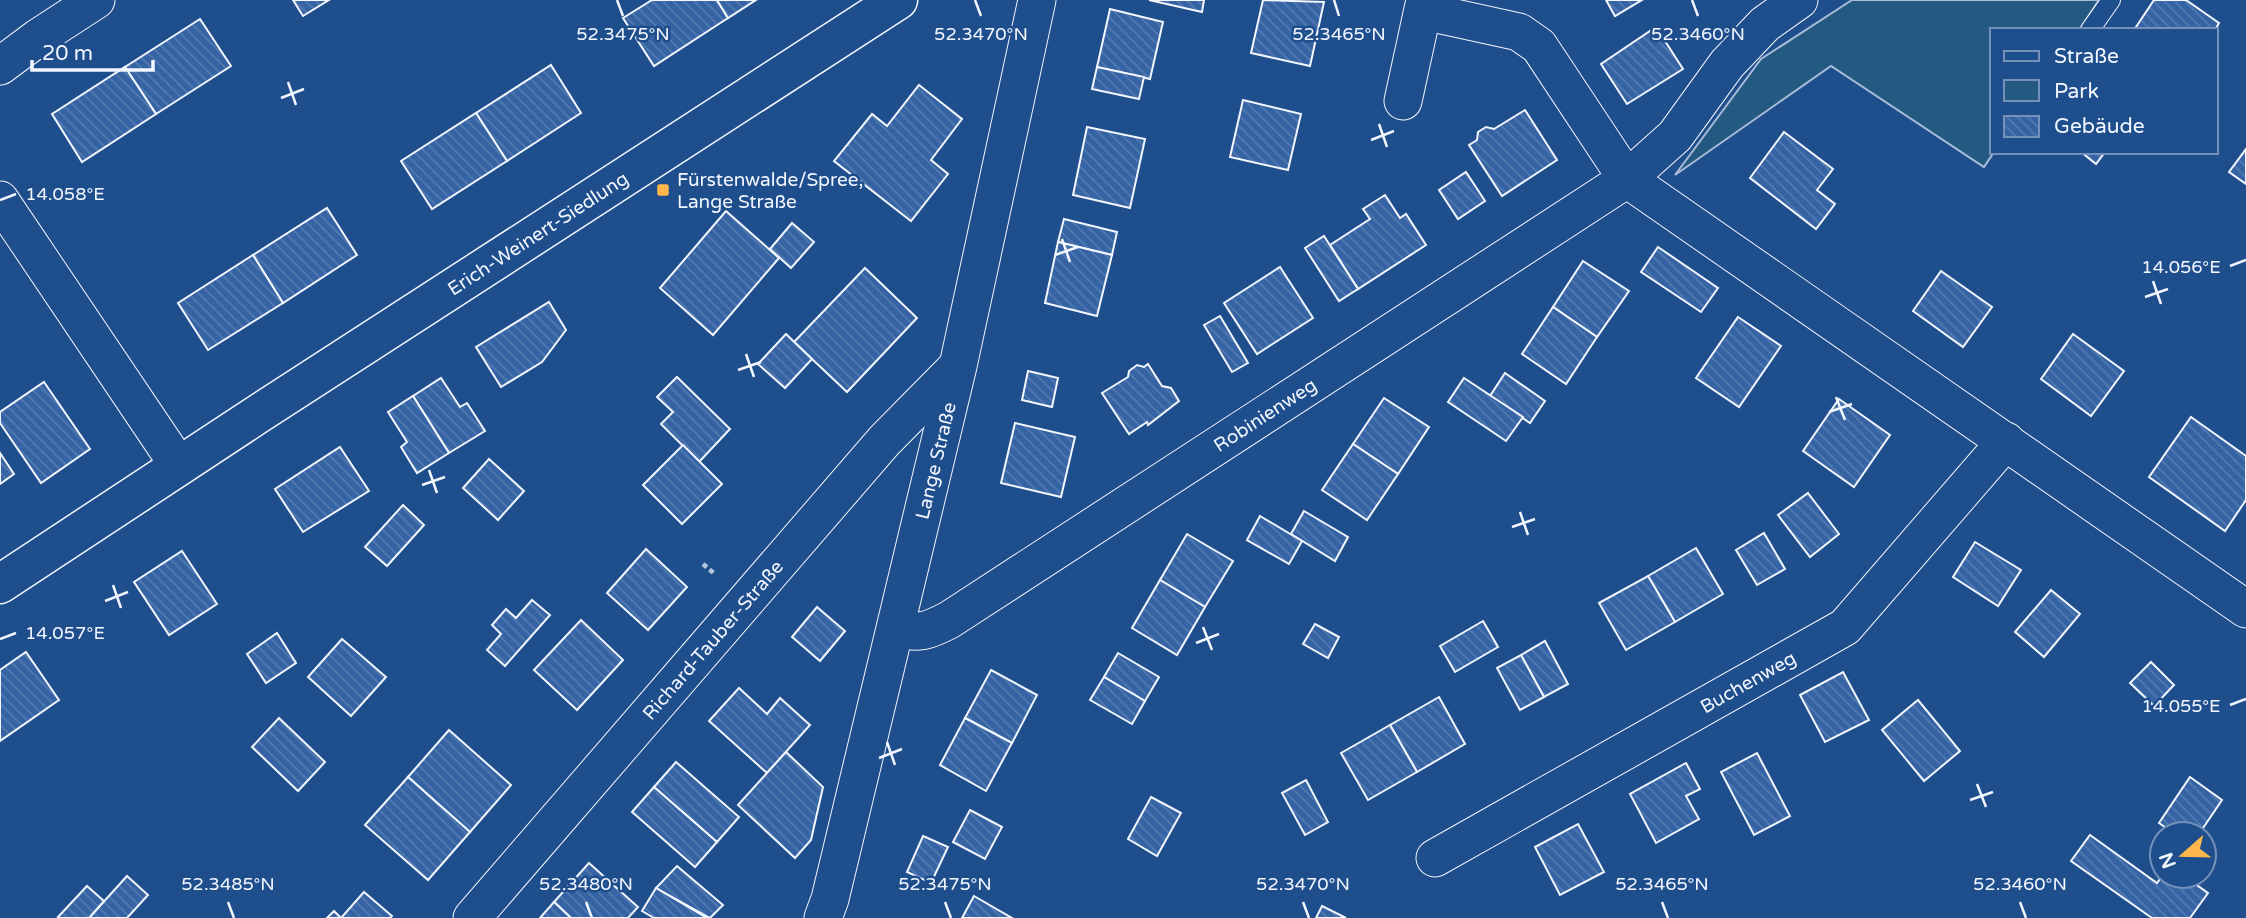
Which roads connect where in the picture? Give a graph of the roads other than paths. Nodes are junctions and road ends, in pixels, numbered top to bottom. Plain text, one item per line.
1 (96, 0) edge
2 (898, 0) edge
3 (1037, 0) edge
4 (1798, 0) edge
5 (2111, 0) edge
6 (1424, 5) edge
7 (2091, 28) edge
8 (0, 66) edge
9 (1403, 101) dead end
10 (1627, 179) junction
11 (0, 200) edge
12 (958, 366) junction
13 (2006, 441) junction
14 (179, 466) junction
15 (0, 584) edge
16 (2246, 609) edge
17 (895, 629) junction
18 (1435, 858) dead end
19 (472, 918) edge
20 (823, 918) edge

1 - 8 street
2 - 14 street, Erich-Weinert-Siedlung
3 - 12 street, Lange Straße
4 - 10 street, Robinienweg
5 - 7 lane
6 - 9 street
6 - 10 street
10 - 13 street
10 - 17 street, Robinienweg
11 - 14 street
12 - 17 street, Lange Straße
12 - 19 street, Richard-Tauber-Straße
13 - 16 street
13 - 18 street, Buchenweg
14 - 15 street, Erich-Weinert-Siedlung
17 - 20 street, Lange Straße

